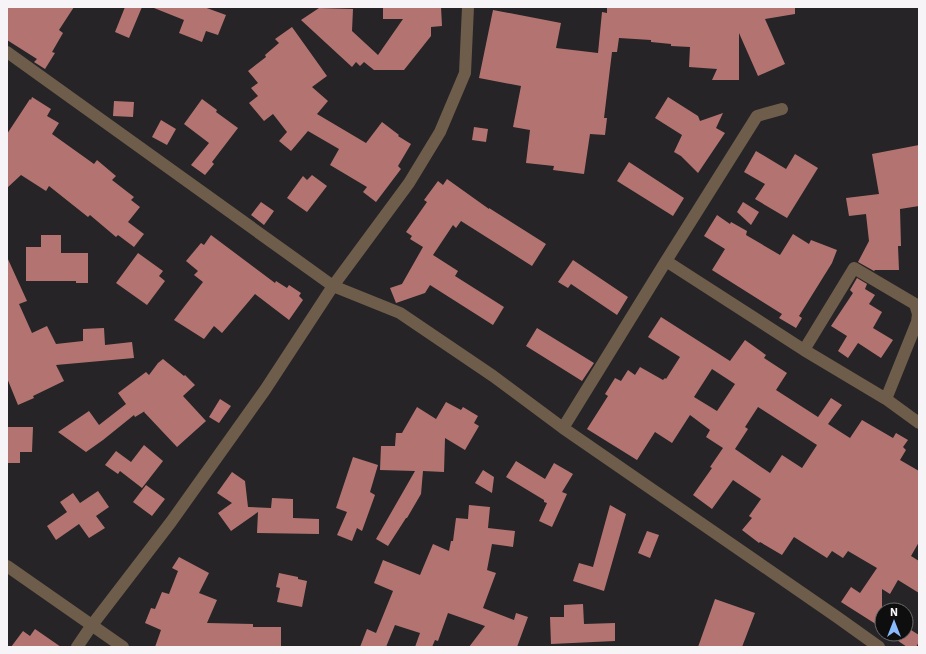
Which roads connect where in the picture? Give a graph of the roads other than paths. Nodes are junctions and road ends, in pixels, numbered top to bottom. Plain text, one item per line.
1 (468, 7) edge
2 (7, 52) edge
3 (782, 109) dead end
4 (666, 261) junction
5 (333, 286) junction
6 (804, 350) junction
7 (886, 399) junction
8 (919, 423) edge
9 (563, 428) junction
10 (7, 566) edge
11 (92, 625) junction
12 (77, 647) edge
13 (123, 647) edge
14 (879, 647) edge

1 - 5 street
2 - 5 street
3 - 4 street
4 - 6 street
4 - 9 street
5 - 9 street
5 - 11 street
6 - 7 street
6 - 7 street
7 - 8 street
9 - 14 street
10 - 11 street
11 - 12 street
11 - 13 street

